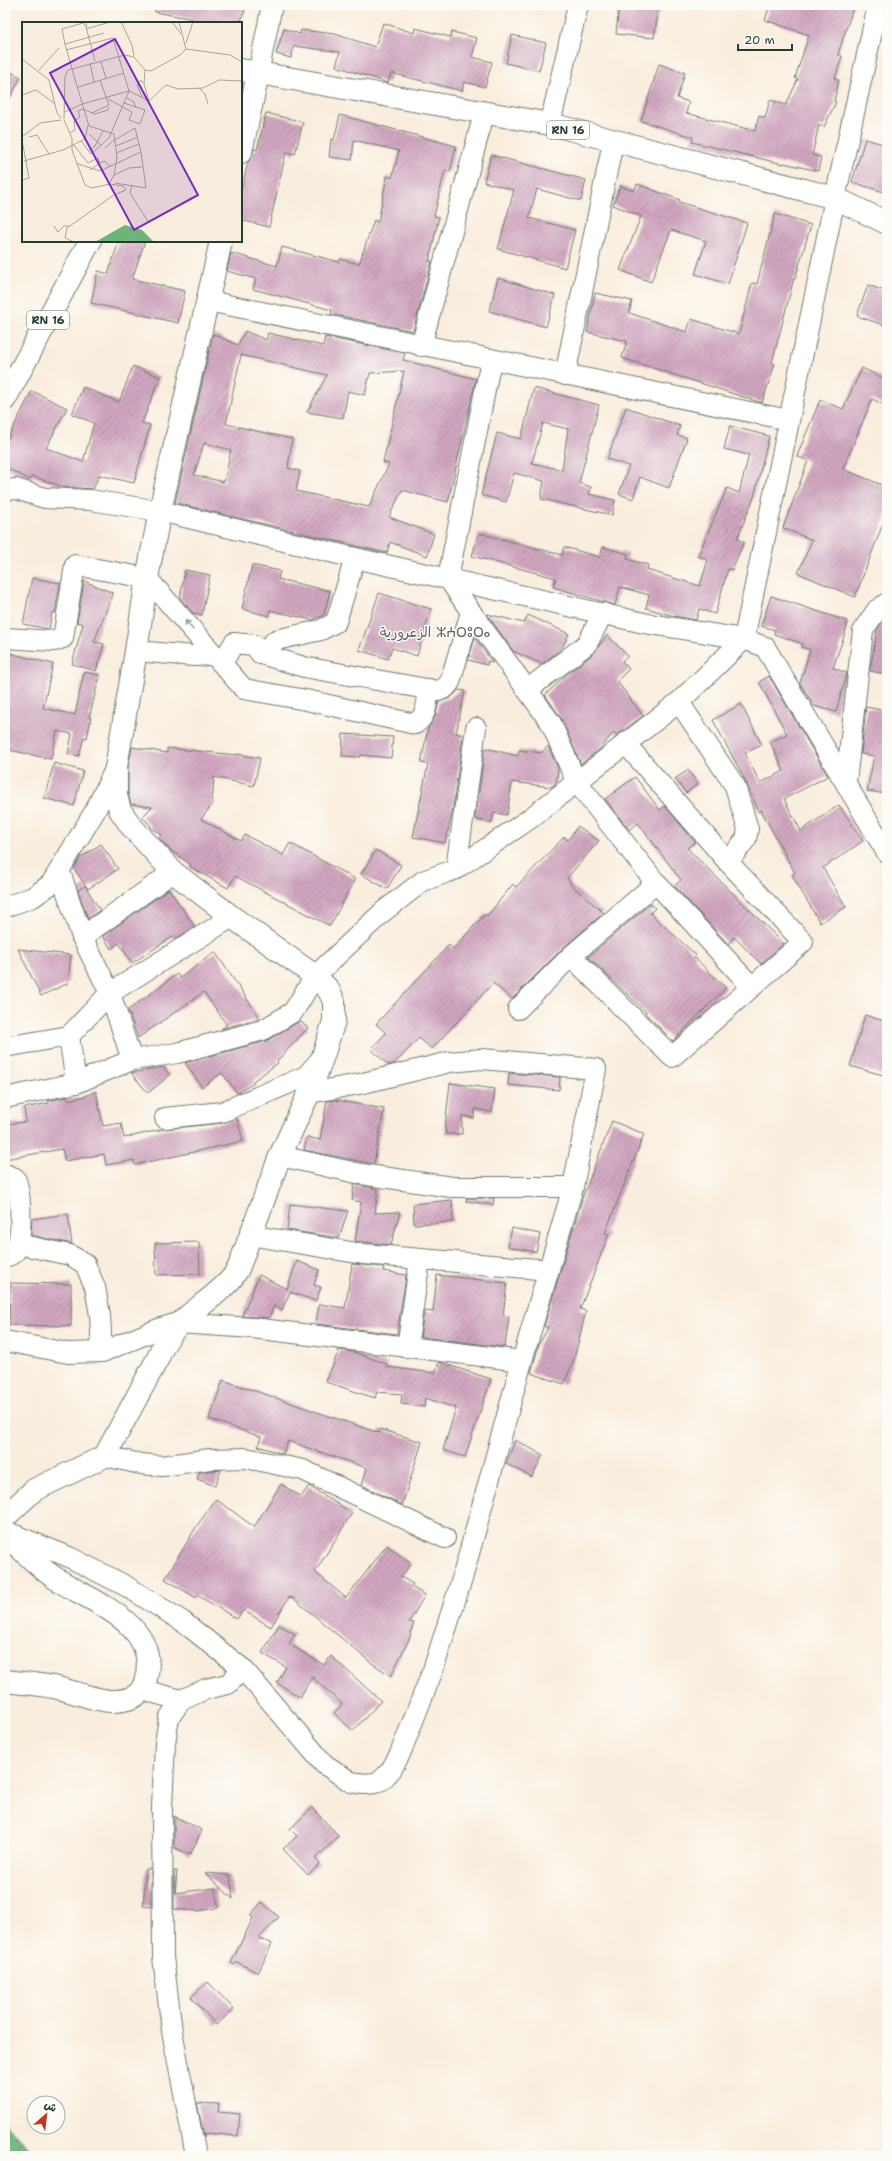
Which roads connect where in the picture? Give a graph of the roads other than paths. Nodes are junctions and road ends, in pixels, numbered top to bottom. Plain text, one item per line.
1 (272, 5) edge
2 (578, 5) edge
3 (878, 5) edge
4 (250, 72) edge
5 (484, 114) junction
6 (550, 124) junction
7 (612, 142) junction
8 (242, 143) edge
9 (835, 198) junction
10 (887, 223) edge
11 (90, 242) edge
12 (221, 242) edge
13 (208, 301) junction
14 (421, 346) junction
15 (491, 360) junction
16 (565, 375) junction
17 (5, 399) edge
18 (789, 420) junction
19 (5, 490) edge
20 (160, 511) junction
21 (356, 558) junction
22 (146, 578) junction
23 (448, 578) junction
24 (887, 604) edge
25 (471, 612) junction
26 (603, 613) junction
27 (5, 638) edge
28 (744, 639) junction
29 (136, 651) junction
30 (262, 654) junction
31 (218, 659) junction
32 (429, 689) junction
33 (527, 690) junction
34 (679, 702) junction
35 (476, 728) dead end
36 (625, 743) junction
37 (116, 767) junction
38 (576, 781) junction
39 (846, 782) junction
40 (887, 853) edge
41 (728, 862) junction
42 (456, 869) junction
43 (60, 872) junction
44 (173, 872) junction
45 (656, 883) junction
46 (5, 907) edge
47 (232, 917) junction
48 (82, 937) junction
49 (571, 956) junction
50 (314, 976) junction
51 (752, 987) junction
52 (110, 992) junction
53 (518, 1009) dead end
54 (69, 1036) junction
55 (5, 1047) edge
56 (324, 1056) junction
57 (132, 1060) junction
58 (76, 1083) junction
59 (309, 1093) junction
60 (5, 1098) edge
61 (165, 1118) dead end
62 (280, 1156) junction
63 (5, 1174) edge
64 (573, 1187) junction
65 (250, 1235) junction
66 (11, 1251) edge
67 (420, 1259) junction
68 (549, 1270) junction
69 (178, 1323) junction
70 (5, 1341) edge
71 (407, 1348) junction
72 (102, 1352) junction
73 (522, 1361) junction
74 (105, 1456) junction
75 (5, 1516) edge
76 (5, 1531) edge
77 (5, 1535) edge
78 (445, 1538) dead end
79 (243, 1669) junction
80 (5, 1681) edge
81 (143, 1690) junction
82 (181, 1700) junction
83 (196, 2156) edge

1 - 4 street
2 - 6 street
3 - 9 street
4 - 5 main road, RN 16
4 - 8 main road
5 - 6 main road, RN 16
5 - 14 street
6 - 7 main road, RN 16
7 - 9 main road, RN 16
7 - 16 street
9 - 10 main road, RN 16
9 - 18 street
11 - 17 main road, RN 16
12 - 13 main road
13 - 14 street
13 - 20 main road
14 - 15 street
15 - 16 street
15 - 23 street
16 - 18 street
18 - 28 street
19 - 20 street
20 - 21 street
20 - 22 main road
21 - 23 street
21 - 30 street
22 - 27 street
22 - 29 main road
31 -> 22 street
23 - 25 street
23 - 26 street
24 - 39 street
25 - 32 street
25 - 33 street
26 - 28 street
26 - 33 street
28 - 34 street
28 - 39 street
29 - 31 street
29 - 37 main road
30 - 31 street
30 - 32 street
31 - 32 street
33 - 38 street
34 - 36 street
34 - 41 street
35 - 42 street
36 - 38 street
36 - 41 street
37 - 43 street
37 - 44 main road
38 - 42 street
38 - 45 street
39 - 40 street
41 - 51 street
42 - 50 street
43 - 46 street
43 - 48 street
44 - 47 main road
44 - 48 street
45 - 49 street
45 - 51 street
47 - 50 main road
47 - 52 street
48 - 52 street
49 - 51 street
49 - 53 street
50 - 56 main road
50 - 57 street
52 - 54 street
52 - 57 street
54 - 55 street
54 - 58 street
56 - 59 main road
56 - 61 street
57 - 58 street
58 - 60 street
59 - 62 main road
59 - 64 street
62 - 64 street
62 - 65 main road
63 - 66 street
64 - 68 street
65 - 67 street
65 - 69 main road
66 - 72 street
67 - 68 street
67 - 71 street
68 - 73 street
69 - 71 street
69 - 72 street
69 - 74 main road
70 - 72 street
71 - 73 street
73 - 79 street
74 - 75 main road
74 - 78 street
76 - 79 street
77 - 81 main road
79 - 82 street
80 - 81 main road
81 - 82 street
82 - 83 street

